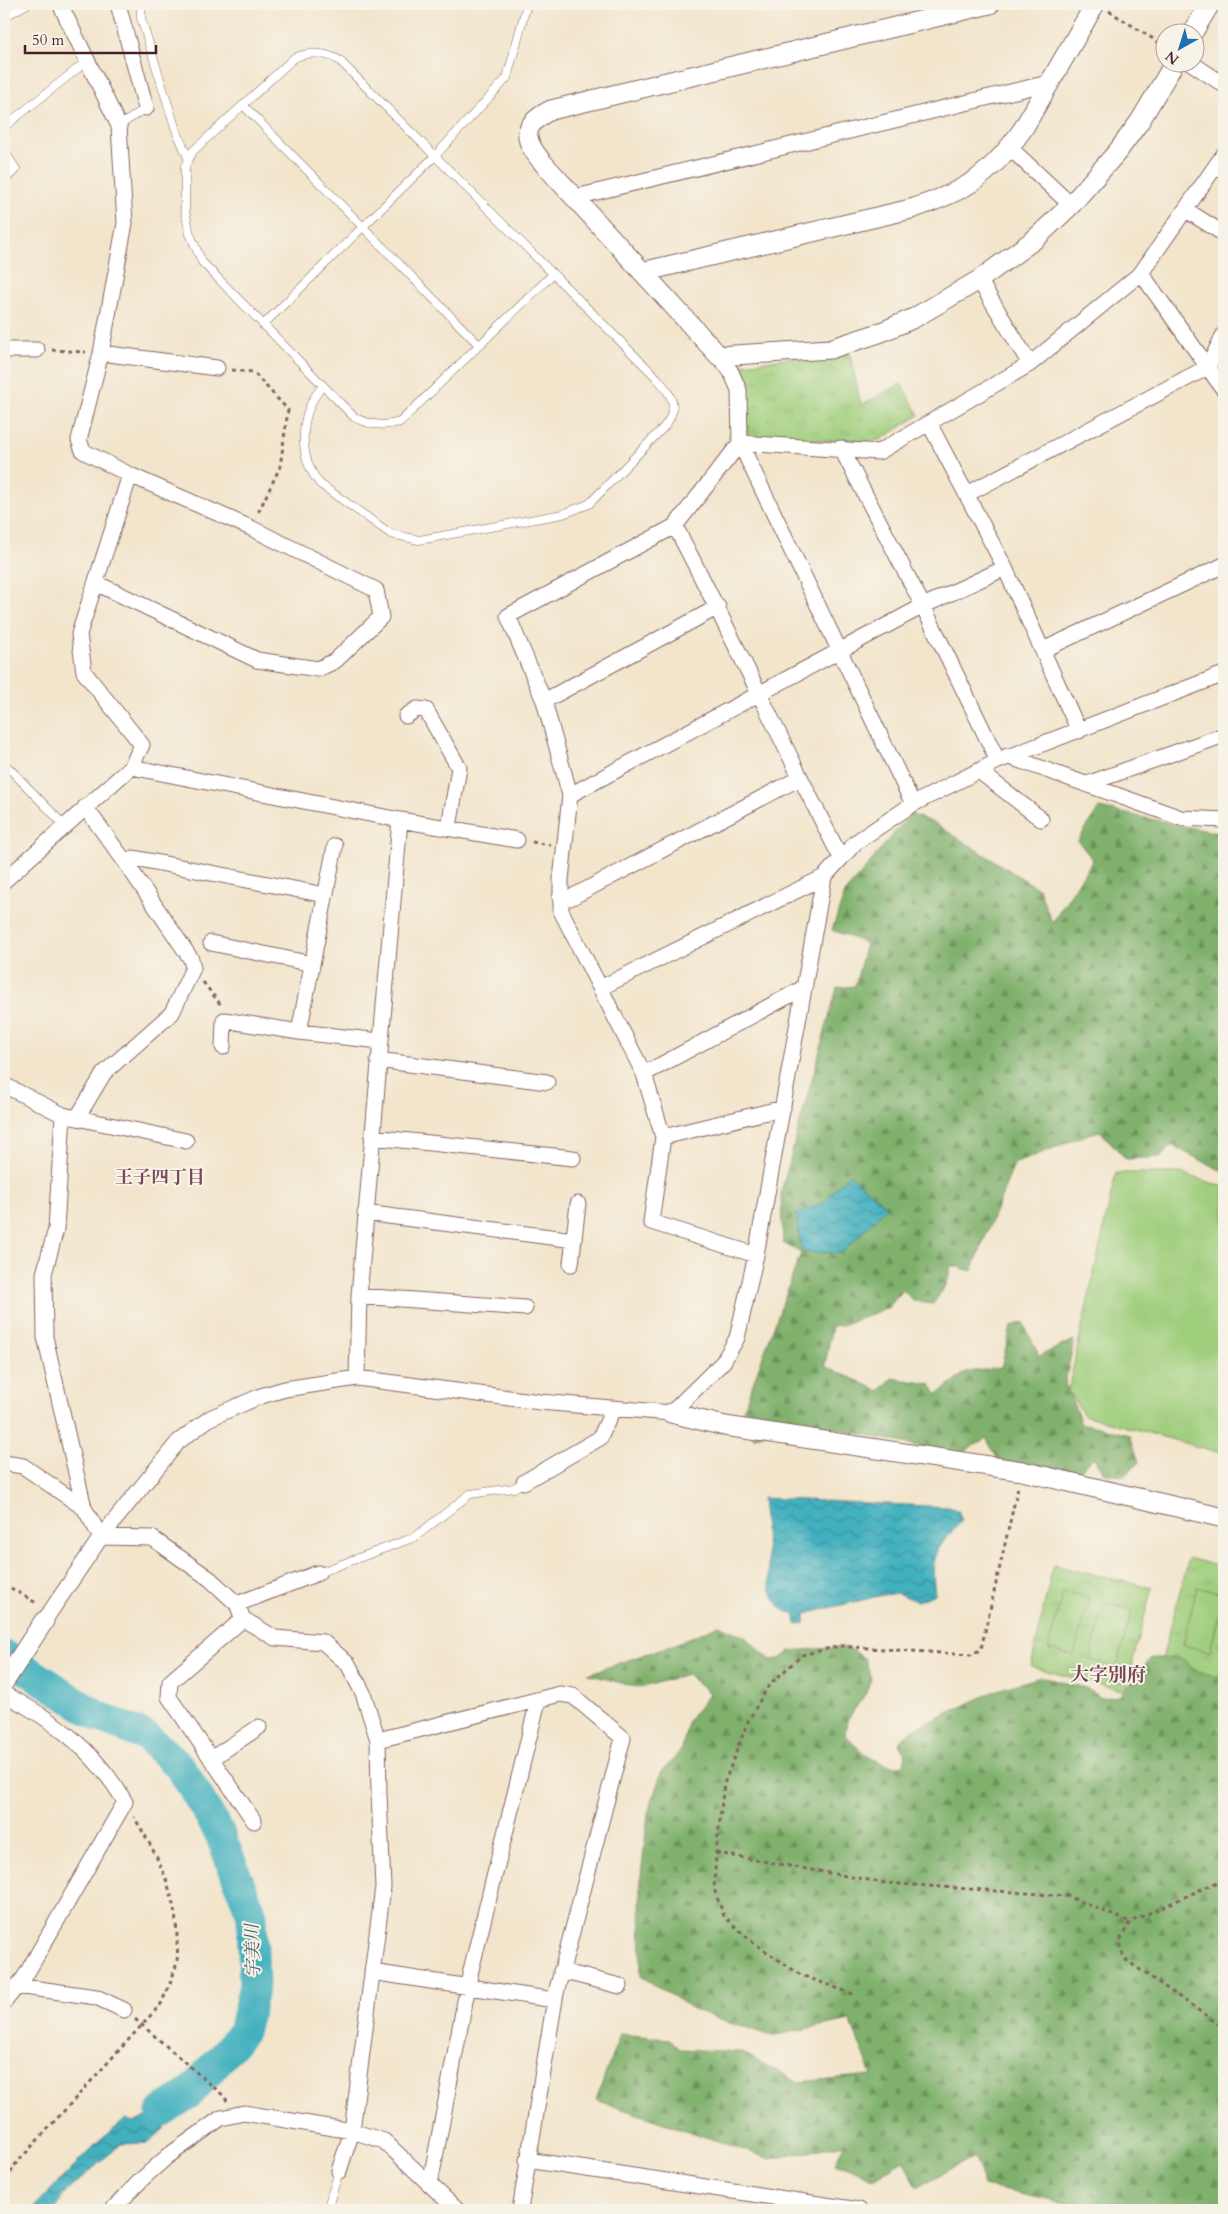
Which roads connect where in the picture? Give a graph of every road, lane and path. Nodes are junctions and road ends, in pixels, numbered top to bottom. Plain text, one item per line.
1 (27, 4) edge
2 (60, 4) edge
3 (118, 4) edge
4 (141, 4) edge
5 (527, 4) edge
6 (990, 4) edge
7 (1210, 4) edge
8 (1100, 6) edge
9 (4, 16) edge
10 (1199, 22) edge
11 (1156, 41) edge
12 (87, 61) junction
13 (1169, 72) edge
14 (1204, 72) edge
15 (1048, 83) junction
16 (1224, 86) edge
17 (243, 105) junction
18 (146, 108) joint
19 (119, 126) junction
20 (4, 127) edge
21 (1010, 148) junction
22 (4, 151) edge
23 (1224, 154) edge
24 (436, 156) junction
25 (188, 158) junction
26 (4, 181) edge
27 (576, 197) junction
28 (1071, 206) junction
29 (1186, 210) junction
30 (364, 227) junction
31 (1224, 234) edge
32 (642, 272) junction
33 (1141, 273) junction
34 (553, 274) junction
35 (979, 280) junction
36 (263, 325) junction
37 (1224, 334) edge
38 (479, 345) junction
39 (4, 350) edge
40 (37, 350) joint
41 (101, 353) junction
42 (719, 356) junction
43 (1030, 364) junction
44 (1208, 367) junction
45 (217, 368) joint
46 (323, 386) junction
47 (1224, 390) edge
48 (929, 423) junction
49 (740, 443) junction
50 (841, 448) junction
51 (130, 475) junction
52 (967, 494) junction
53 (675, 526) junction
54 (251, 528) junction
55 (1224, 565) edge
56 (1005, 568) junction
57 (96, 583) junction
58 (923, 606) junction
59 (718, 607) junction
60 (840, 650) junction
61 (1043, 650) junction
62 (1224, 674) edge
63 (759, 693) junction
64 (544, 701) junction
65 (406, 716) dead end
66 (1078, 731) junction
67 (1224, 735) edge
68 (1002, 759) junction
69 (4, 763) edge
70 (131, 767) junction
71 (979, 771) junction
72 (800, 778) junction
73 (1087, 784) junction
74 (570, 795) junction
75 (913, 804) junction
76 (85, 807) junction
77 (1041, 819) dead end
78 (400, 820) junction
79 (1224, 820) edge
80 (64, 825) junction
81 (450, 827) junction
82 (516, 840) joint
83 (335, 846) dead end
84 (566, 847) junction
85 (841, 858) junction
86 (126, 863) junction
87 (824, 877) junction
88 (4, 881) edge
89 (325, 895) junction
90 (560, 897) junction
91 (211, 942) dead end
92 (312, 964) junction
93 (193, 968) junction
94 (805, 987) junction
95 (600, 988) junction
96 (229, 1020) junction
97 (299, 1032) junction
98 (380, 1041) junction
99 (223, 1046) dead end
100 (378, 1060) junction
101 (644, 1074) junction
102 (547, 1082) dead end
103 (4, 1085) edge
104 (783, 1108) junction
105 (70, 1116) junction
106 (372, 1137) junction
107 (663, 1137) junction
108 (186, 1141) dead end
109 (573, 1158) dead end
110 (578, 1204) dead end
111 (366, 1213) junction
112 (574, 1240) junction
113 (756, 1255) junction
114 (571, 1264) dead end
115 (359, 1296) junction
116 (525, 1308) dead end
117 (358, 1378) junction
118 (613, 1409) junction
119 (671, 1413) junction
120 (4, 1464) edge
121 (1022, 1471) junction
122 (524, 1482) joint
123 (84, 1508) junction
124 (1224, 1518) edge
125 (101, 1537) junction
126 (318, 1573) joint
127 (4, 1584) edge
128 (237, 1604) junction
129 (47, 1616) junction
130 (243, 1619) junction
131 (5, 1685) edge
132 (538, 1701) junction
133 (259, 1727) dead end
134 (378, 1740) junction
135 (211, 1758) junction
136 (254, 1822) dead end
137 (716, 1853) junction
138 (1224, 1879) edge
139 (1130, 1922) junction
140 (561, 1971) junction
141 (372, 1972) junction
142 (17, 1986) junction
143 (620, 1986) dead end
144 (468, 1987) junction
145 (853, 1994) dead end
146 (554, 2000) junction
147 (4, 2002) edge
148 (124, 2010) dead end
149 (143, 2025) dead end
150 (1224, 2028) edge
151 (225, 2097) dead end
152 (352, 2130) junction
153 (527, 2160) junction
154 (339, 2171) joint
155 (430, 2184) junction
156 (813, 2206) edge
157 (116, 2209) edge
158 (327, 2210) edge
159 (457, 2210) edge
160 (520, 2210) edge
161 (859, 2210) edge

1 - 9 lane
2 - 12 street
3 - 18 street
4 - 25 lane
5 - 24 lane
6 - 27 street
7 - 10 street
8 - 11 path
8 - 15 street
12 - 19 street
12 - 20 lane
13 - 28 street
14 - 16 street
15 - 21 street
15 - 27 street
17 - 24 lane
17 - 25 lane
17 - 30 lane
18 - 19 lane
19 - 41 street
21 - 28 street
21 - 32 street
22 - 26 lane
23 - 29 street
24 - 30 lane
24 - 34 lane
25 - 36 lane
27 - 32 street
28 - 35 street
29 - 31 street
29 - 33 street
30 - 36 lane
30 - 38 lane
32 - 42 street
33 - 43 street
33 - 44 street
34 - 38 lane
34 - 46 lane
35 - 42 street
35 - 43 street
36 - 46 lane
37 - 44 street
38 - 46 lane
39 - 40 street
40 - 41 path
41 - 45 street
41 - 51 street
42 - 49 street
43 - 48 street
44 - 47 street
44 - 52 street
45 - 54 path
48 - 50 street
48 - 52 street
49 - 50 street
49 - 53 street
49 - 60 street
50 - 58 street
51 - 54 street
51 - 57 street
52 - 56 street
53 - 59 street
53 - 64 street
54 - 57 street
55 - 61 street
56 - 58 street
56 - 61 street
57 - 70 street
58 - 60 street
58 - 68 street
59 - 63 street
59 - 64 street
60 - 63 street
60 - 75 street
61 - 66 street
62 - 66 street
63 - 72 street
63 - 74 street
64 - 74 street
65 - 81 street
66 - 68 street
67 - 73 street
68 - 71 street
68 - 73 street
69 - 80 lane
70 - 76 street
70 - 78 street
71 - 75 street
71 - 77 street
72 - 85 street
72 - 90 street
73 - 79 street
74 - 84 street
75 - 85 street
76 - 80 street
76 - 86 street
78 - 81 street
78 - 98 street
80 - 88 street
81 - 82 street
82 - 84 path
83 - 89 street
84 - 90 street
85 - 87 street
86 - 89 street
86 - 93 street
87 - 94 street
87 - 95 street
89 - 92 street
90 - 95 street
91 - 92 street
92 - 97 street
93 - 96 path
93 - 105 street
94 - 101 street
94 - 104 street
95 - 101 street
96 - 97 street
96 - 99 street
97 - 98 street
98 - 100 street
100 - 102 street
100 - 106 street
101 - 107 street
103 - 105 street
104 - 107 street
104 - 113 street
105 - 108 street
105 - 123 street
106 - 109 street
106 - 111 street
107 - 113 street
110 - 112 street
111 - 112 street
111 - 115 street
112 - 114 street
113 - 119 street
115 - 116 street
115 - 117 street
117 - 118 street
117 - 125 street
118 - 119 street
118 - 122 street
119 - 121 street
120 - 123 street
121 - 124 street
121 - 137 path
122 - 126 lane
123 - 125 street
125 - 128 street
125 - 129 street
126 - 128 street
127 - 129 path
128 - 130 street
129 - 131 street
130 - 134 street
130 - 135 street
131 - 142 street
132 - 134 street
132 - 140 street
132 - 144 street
133 - 135 street
134 - 141 street
135 - 136 street
137 - 139 path
137 - 145 path
138 - 139 path
139 - 150 path
140 - 143 street
140 - 146 street
141 - 144 street
141 - 152 street
142 - 147 street
142 - 148 street
144 - 146 street
144 - 155 street
146 - 153 street
149 - 151 path
152 - 154 street
152 - 155 street
152 - 157 street
153 - 156 street
153 - 160 street
154 - 158 lane
155 - 159 street
156 - 161 street

